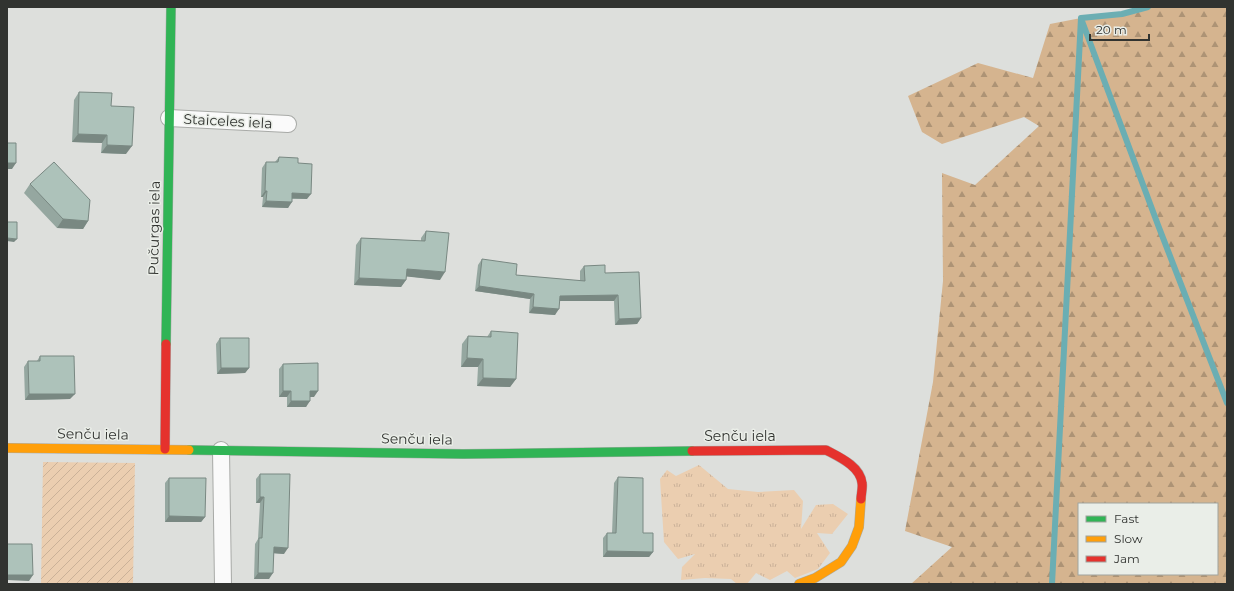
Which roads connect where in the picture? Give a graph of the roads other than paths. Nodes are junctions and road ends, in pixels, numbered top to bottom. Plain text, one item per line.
1 (171, 7) edge
2 (169, 118) junction
3 (288, 124) dead end
4 (7, 448) edge
5 (165, 449) junction
6 (221, 450) junction
7 (223, 584) edge
8 (799, 584) edge

1 - 2 street, Pučurgas iela
2 - 3 street, Staiceles iela
2 - 5 street, Pučurgas iela
4 - 5 street, Senču iela
5 - 6 street, Senču iela
6 - 7 street
6 - 8 street, Senču iela

